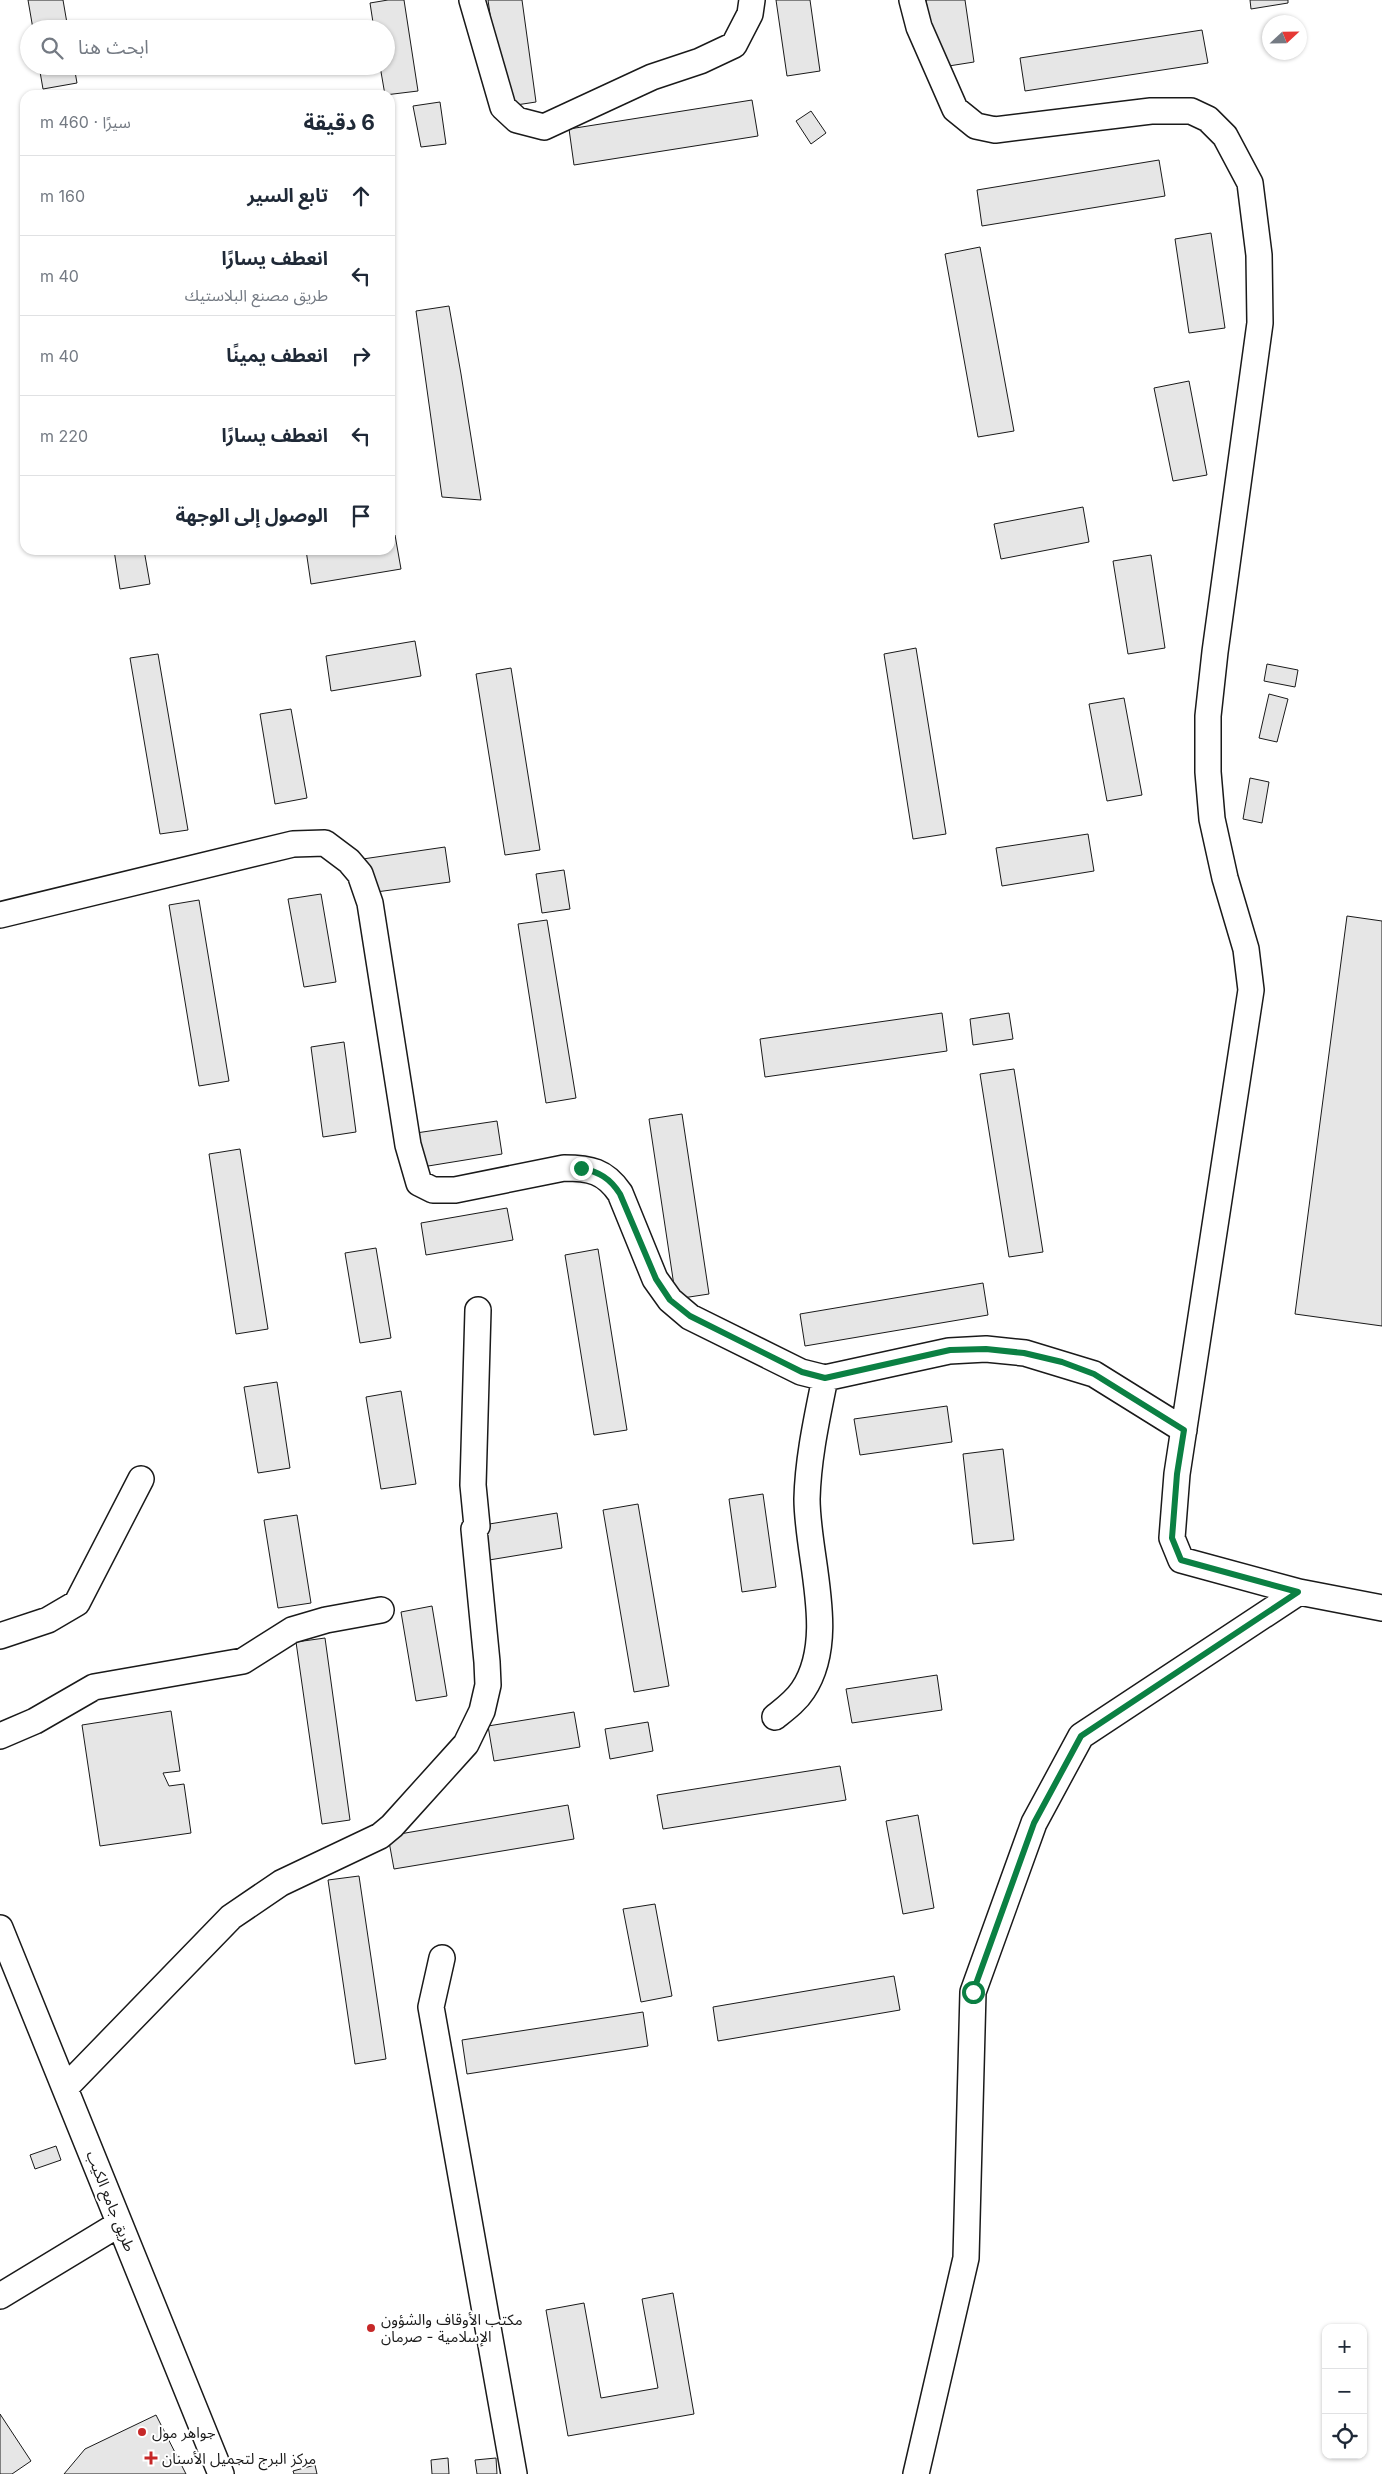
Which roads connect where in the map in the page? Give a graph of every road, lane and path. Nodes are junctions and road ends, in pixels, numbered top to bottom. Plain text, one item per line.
1 (472, 0) edge
2 (752, 0) edge
3 (912, 0) edge
4 (0, 915) edge
5 (478, 1310) dead end
6 (825, 1378) junction
7 (1184, 1430) junction
8 (141, 1479) dead end
9 (1298, 1592) junction
10 (1382, 1608) edge
11 (381, 1610) dead end
12 (0, 1636) edge
13 (776, 1717) dead end
14 (0, 1736) edge
15 (0, 1928) edge
16 (442, 1958) dead end
17 (9, 1977) edge
18 (66, 2087) junction
19 (119, 2224) junction
20 (0, 2296) edge
21 (221, 2474) edge
22 (514, 2474) edge
23 (916, 2474) edge

1 - 2 street
3 - 7 street
4 - 6 street
5 - 18 street
6 - 7 street
6 - 13 street
7 - 9 street
8 - 12 street
9 - 10 street
9 - 23 street
11 - 14 street
15 - 17 street, طريق جامع الكيب
16 - 22 street
17 - 18 street, طريق جامع الكيب
18 - 19 street, طريق جامع الكيب
19 - 20 street
19 - 21 street, طريق جامع الكيب

